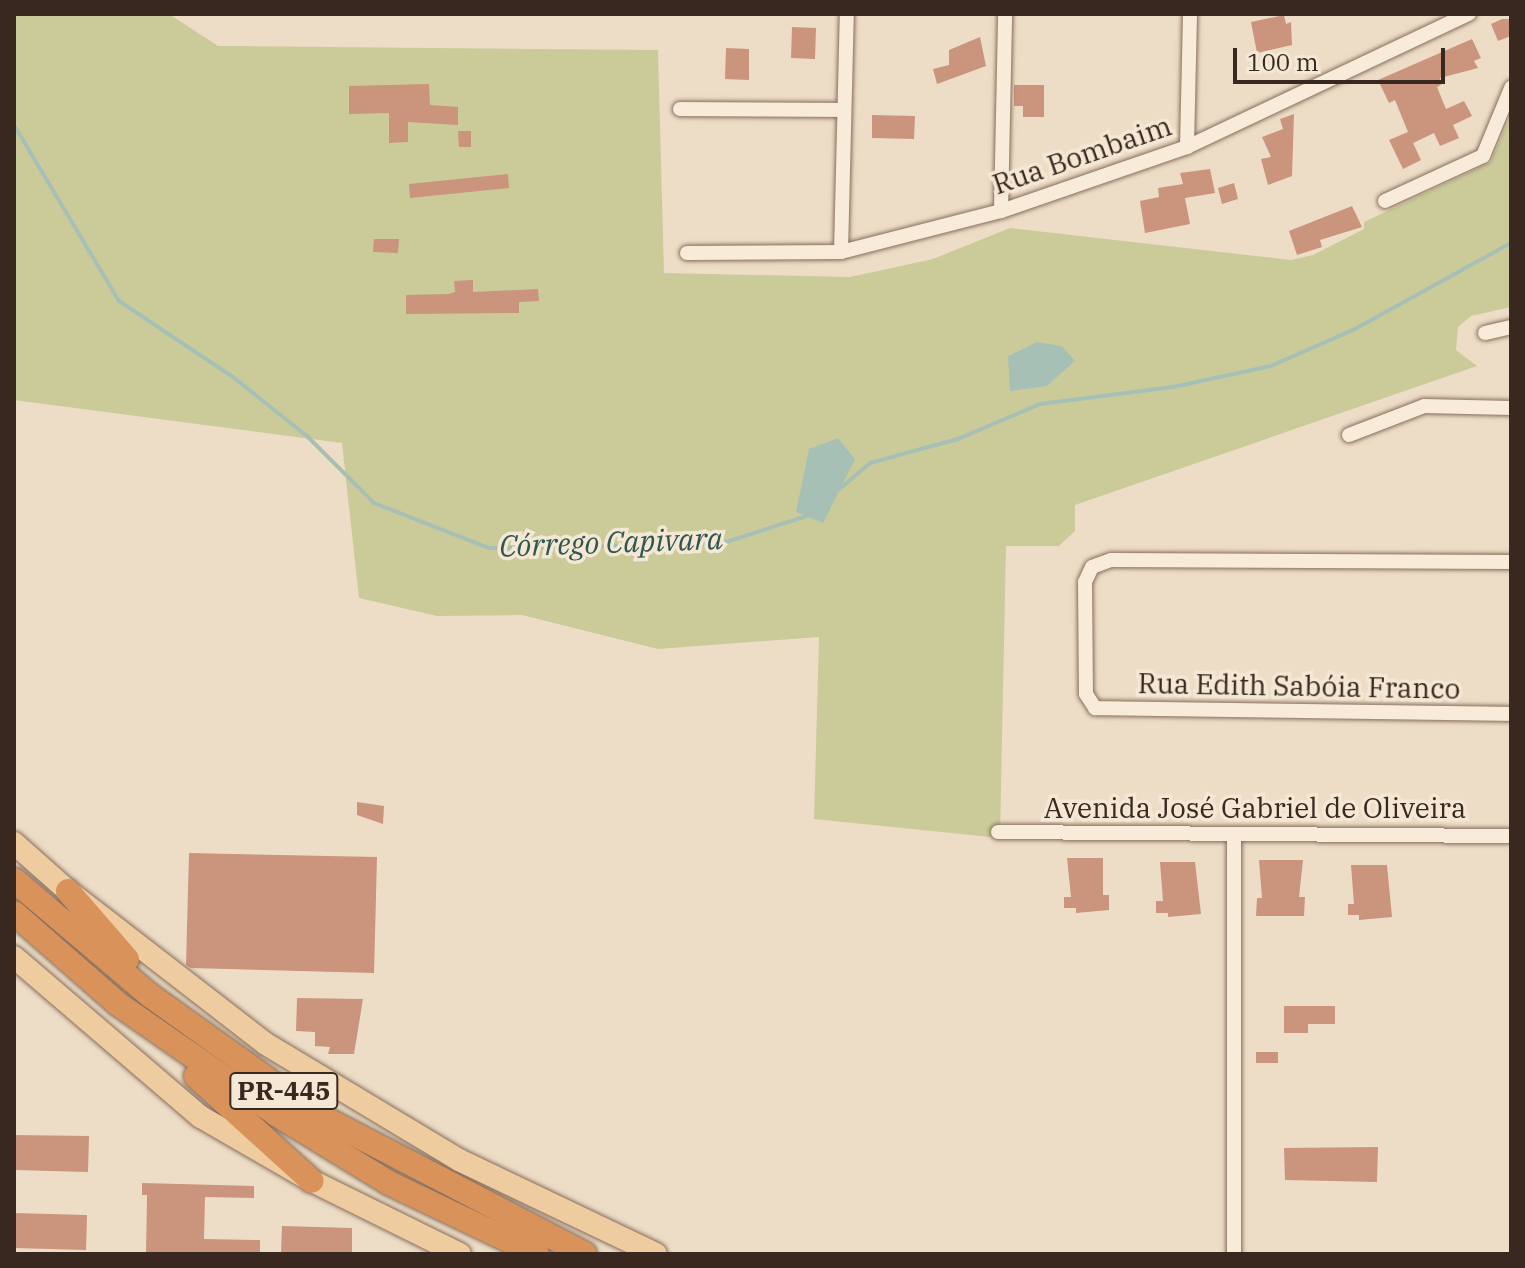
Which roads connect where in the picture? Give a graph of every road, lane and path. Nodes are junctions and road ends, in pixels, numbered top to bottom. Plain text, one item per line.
1 (847, 14) edge
2 (1005, 14) edge
3 (1190, 14) edge
4 (1469, 14) edge
5 (1511, 88) edge
6 (680, 109) dead end
7 (844, 110) junction
8 (1187, 147) junction
9 (1385, 201) dead end
10 (1001, 211) junction
11 (841, 252) junction
12 (687, 253) dead end
13 (1511, 327) edge
14 (1485, 333) dead end
15 (1511, 408) edge
16 (1349, 435) dead end
17 (1511, 562) edge
18 (1511, 714) edge
19 (998, 832) dead end
20 (1234, 835) junction
21 (1511, 836) edge
22 (14, 843) edge
23 (14, 880) edge
24 (68, 891) junction
25 (14, 913) edge
26 (14, 957) edge
27 (118, 1004) junction
28 (171, 1009) junction
29 (312, 1181) junction
30 (460, 1254) edge
31 (537, 1254) edge
32 (585, 1254) edge
33 (656, 1254) edge
34 (1234, 1254) edge

1 - 7 street
2 - 10 street
3 - 8 street
4 - 8 street, Rua Bombaim
5 - 9 street
6 - 7 street
7 - 11 street
8 - 10 street, Rua Bombaim
10 - 11 street, Rua Bombaim
11 - 12 street, Rua Bombaim
13 - 14 street
15 - 16 street
17 - 18 street, Rua Edith Sabóia Franco
19 - 20 street, Avenida José Gabriel de Oliveira
20 - 21 street, Avenida José Gabriel de Oliveira
20 - 34 street
22 - 24 main road
23 - 28 highway, PR-445
24 - 28 highway
24 - 33 main road
25 - 27 highway, PR-445
26 - 29 main road
27 - 29 highway
27 - 31 highway, PR-445
28 - 32 highway, PR-445
29 - 30 main road

